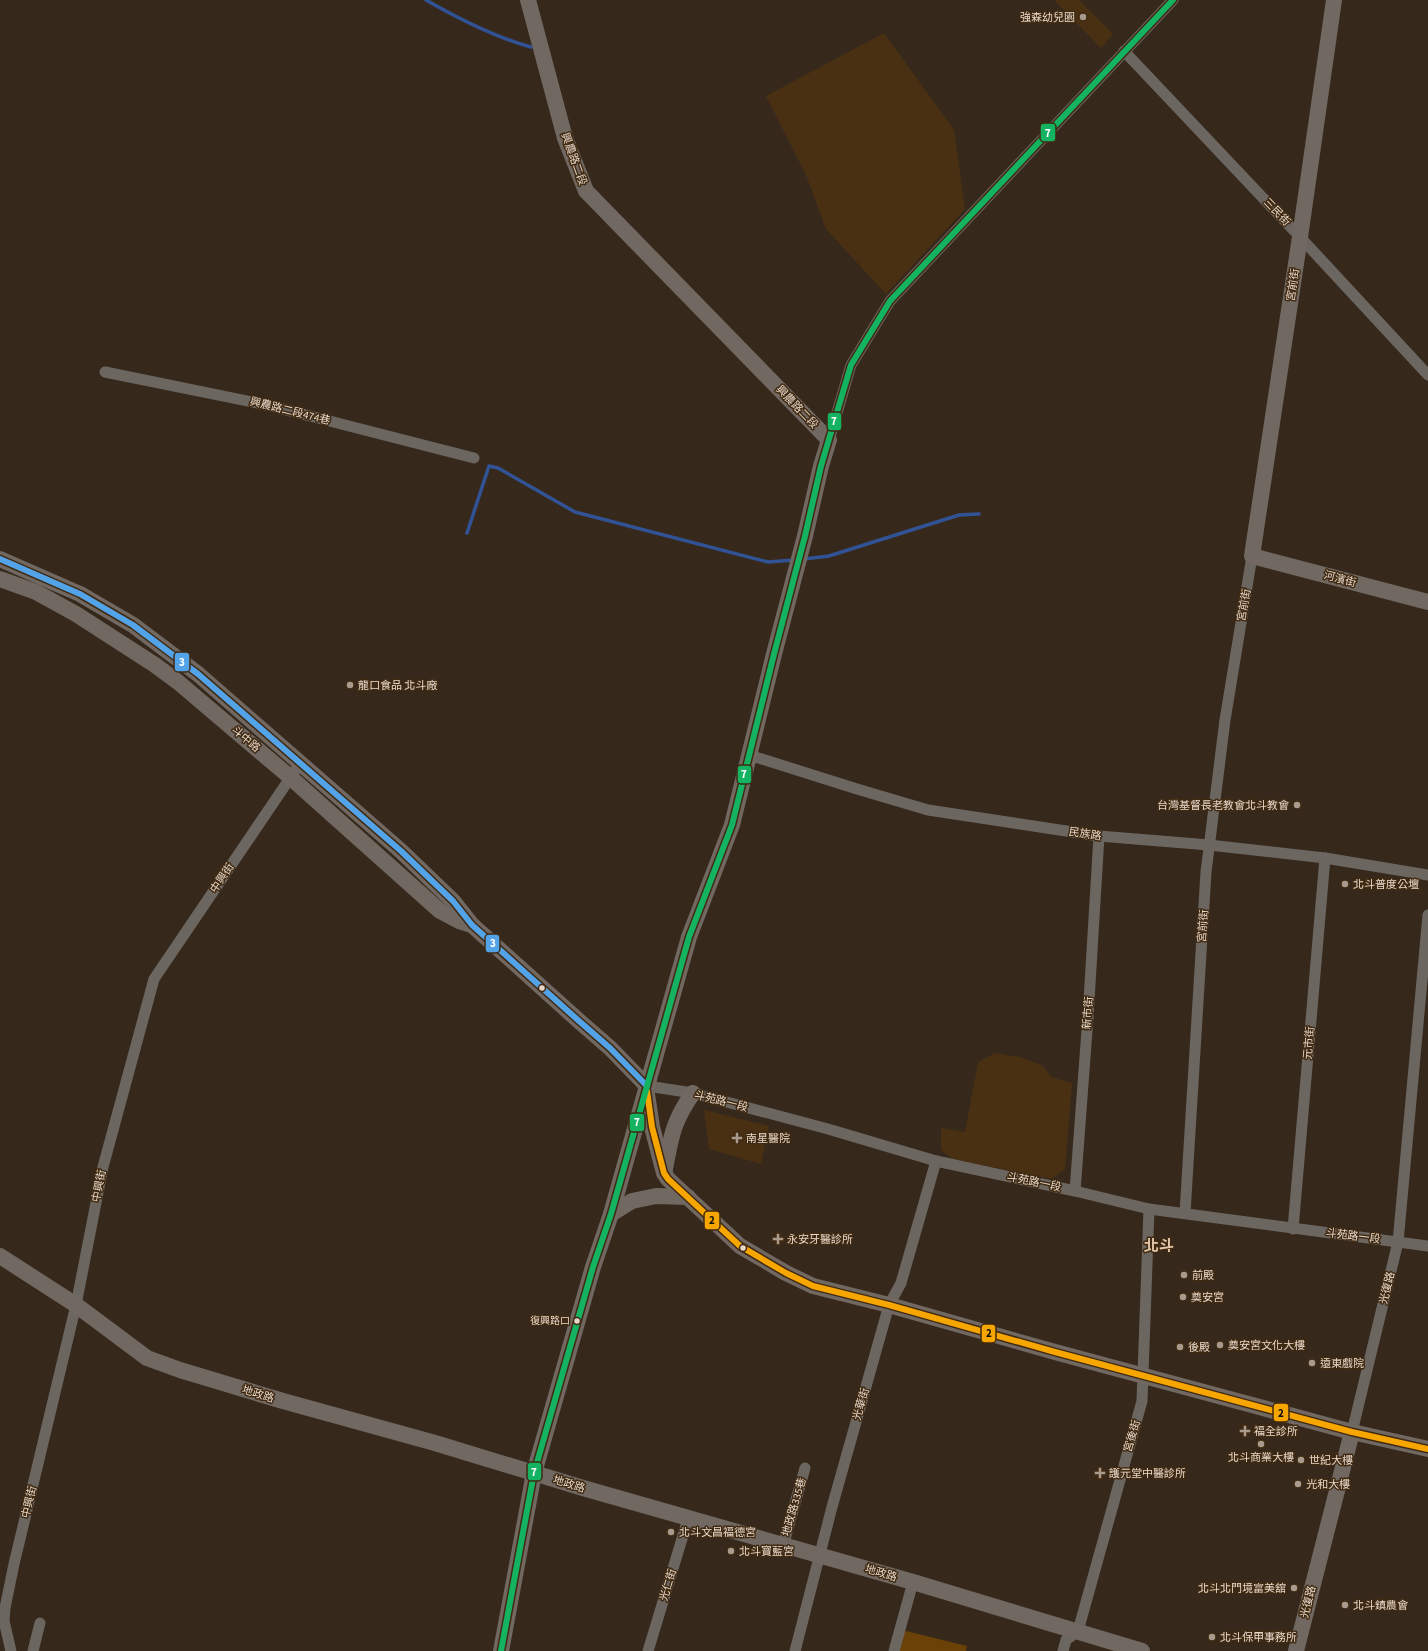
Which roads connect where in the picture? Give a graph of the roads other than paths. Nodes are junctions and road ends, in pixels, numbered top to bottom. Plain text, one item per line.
1 (528, 0) edge
2 (1173, 0) edge
3 (1334, 0) edge
4 (1124, 51) junction
5 (1300, 237) junction
6 (105, 372) dead end
7 (1428, 375) edge
8 (829, 440) junction
9 (474, 458) dead end
10 (1252, 556) junction
11 (0, 560) edge
12 (0, 579) edge
13 (1428, 602) edge
14 (749, 755) junction
15 (301, 762) junction
16 (290, 777) junction
17 (1099, 836) junction
18 (1210, 845) junction
19 (1325, 858) junction
20 (1428, 875) edge
21 (1428, 915) edge
22 (472, 925) junction
23 (647, 1086) junction
24 (693, 1093) junction
25 (936, 1161) junction
26 (664, 1173) junction
27 (1075, 1191) junction
28 (688, 1197) junction
29 (1149, 1209) junction
30 (1186, 1213) junction
31 (611, 1214) junction
32 (1293, 1228) junction
33 (1398, 1242) junction
34 (1428, 1246) edge
35 (0, 1256) edge
36 (76, 1305) junction
37 (889, 1305) junction
38 (1144, 1375) junction
39 (1352, 1432) junction
40 (1428, 1450) edge
41 (805, 1468) dead end
42 (534, 1473) junction
43 (688, 1519) junction
44 (783, 1546) junction
45 (820, 1556) junction
46 (913, 1582) junction
47 (40, 1623) dead end
48 (1078, 1631) junction
49 (1121, 1648) edge
50 (11, 1651) edge
51 (33, 1651) edge
52 (501, 1651) edge
53 (648, 1651) edge
54 (795, 1651) edge
55 (894, 1651) edge
56 (1063, 1651) edge
57 (1142, 1651) edge
58 (1296, 1651) edge

1 - 8 street, 興農路二段
2 - 4 street
3 - 5 street, 宮前街
4 - 5 street, 三民街
4 - 8 street
5 - 7 street, 三民街
5 - 10 street, 宮前街
6 - 9 street, 興農路二段474巷
8 - 14 street
10 - 13 street, 河濱街
10 - 18 street, 宮前街
11 - 15 street, 斗中路
12 - 16 street, 斗中路
14 - 17 street, 民族路
14 - 23 street
15 - 16 street, 中興街
15 - 22 street, 斗中路
16 - 22 street, 斗中路
16 - 36 street, 中興街
17 - 18 street, 民族路
17 - 27 street, 新市街
18 - 19 street, 民族路
18 - 30 street, 宮前街
19 - 20 street, 民族路
19 - 32 street, 元市街
21 - 33 street, 光復路
22 - 23 street, 斗中路
23 - 24 street, 斗苑路一段
23 - 26 street
23 - 31 street
24 - 25 street, 斗苑路一段
24 - 26 street
25 - 27 street, 斗苑路一段
25 - 37 street, 光華街
26 - 28 street
27 - 29 street, 斗苑路一段
28 - 31 street
28 - 37 street
29 - 30 street, 斗苑路一段
29 - 38 street, 宮後街
30 - 32 street, 斗苑路一段
31 - 42 street
32 - 33 street, 斗苑路一段
33 - 34 street, 斗苑路一段
33 - 39 street, 光復路
35 - 36 street, 地政路
36 - 42 street, 地政路
36 - 50 street, 中興街
37 - 38 street
37 - 45 street, 光華街
38 - 39 street
38 - 48 street, 宮後街
39 - 40 street
39 - 58 street, 光復路
41 - 44 street, 地政路335巷
42 - 43 street, 地政路
42 - 52 street
43 - 44 street, 地政路
43 - 53 street, 光仁街
44 - 45 street, 地政路
45 - 46 street, 地政路
45 - 54 street, 光華街
46 - 48 street, 地政路
46 - 55 street
47 - 51 street
48 - 49 street, 地政路
48 - 56 street, 宮後街
49 - 57 street, 地政路

